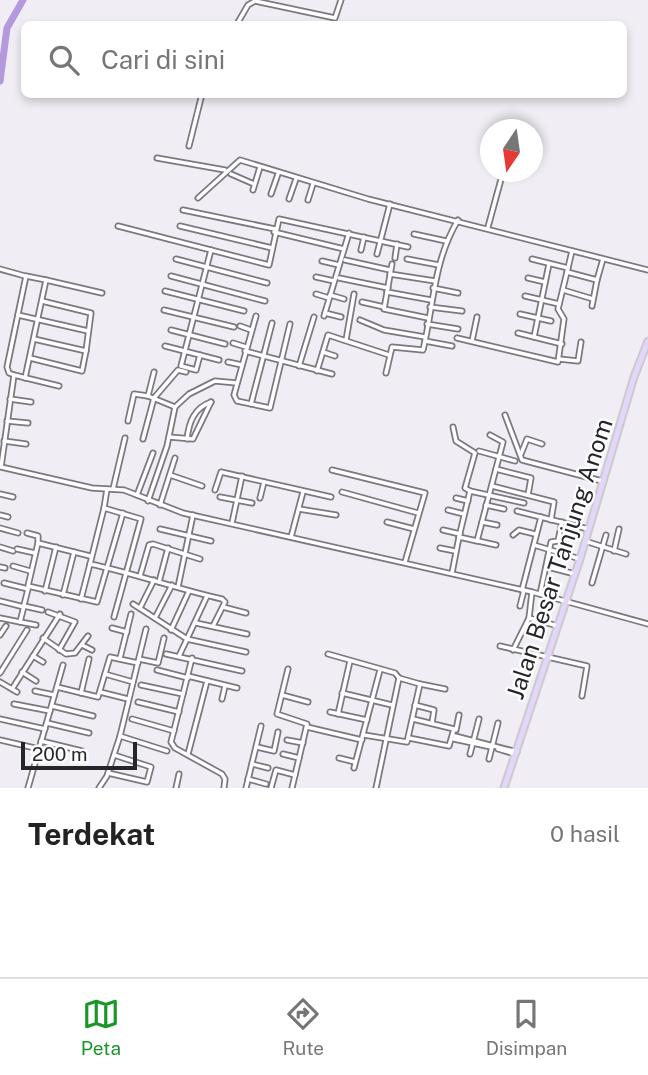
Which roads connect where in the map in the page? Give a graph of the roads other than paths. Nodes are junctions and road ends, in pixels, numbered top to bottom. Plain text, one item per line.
1 (341, 0) edge
2 (239, 21) edge
3 (201, 98) edge
4 (189, 146) dead end
5 (156, 158) dead end
6 (260, 167) junction
7 (225, 170) junction
8 (231, 174) dead end
9 (278, 174) junction
10 (296, 178) junction
11 (500, 182) edge
12 (313, 184) junction
13 (271, 194) dead end
14 (198, 198) dead end
15 (289, 199) dead end
16 (308, 200) dead end
17 (390, 204) junction
18 (183, 209) dead end
19 (458, 220) junction
20 (118, 226) dead end
21 (180, 226) dead end
22 (488, 227) junction
23 (275, 231) junction
24 (349, 233) junction
25 (414, 234) dead end
26 (364, 237) junction
27 (379, 241) junction
28 (446, 241) junction
29 (397, 244) junction
30 (408, 247) dead end
31 (272, 248) junction
32 (344, 249) junction
33 (211, 250) junction
34 (361, 250) dead end
35 (572, 251) junction
36 (377, 254) dead end
37 (394, 258) dead end
38 (407, 259) dead end
39 (532, 259) dead end
40 (603, 259) junction
41 (176, 260) dead end
42 (345, 260) dead end
43 (321, 261) dead end
44 (549, 264) junction
45 (339, 265) junction
46 (439, 265) junction
47 (206, 267) junction
48 (0, 269) edge
49 (391, 269) junction
50 (567, 270) junction
51 (648, 270) edge
52 (26, 276) junction
53 (171, 276) dead end
54 (316, 277) dead end
55 (528, 278) dead end
56 (46, 280) junction
57 (337, 280) junction
58 (597, 280) junction
59 (435, 281) junction
60 (545, 282) junction
61 (267, 283) dead end
62 (202, 284) junction
63 (433, 288) junction
64 (387, 290) junction
65 (563, 290) junction
66 (165, 291) dead end
67 (102, 293) dead end
68 (458, 293) dead end
69 (316, 294) dead end
70 (354, 294) dead end
71 (330, 296) junction
72 (525, 296) dead end
73 (198, 299) junction
74 (344, 299) dead end
75 (541, 299) junction
76 (593, 299) junction
77 (431, 300) junction
78 (42, 301) junction
79 (265, 301) dead end
80 (362, 302) dead end
81 (559, 304) junction
82 (592, 306) dead end
83 (384, 307) junction
84 (430, 307) junction
85 (163, 310) dead end
86 (244, 311) dead end
87 (463, 311) dead end
88 (520, 314) dead end
89 (18, 315) junction
90 (256, 316) dead end
91 (194, 317) junction
92 (314, 317) dead end
93 (341, 317) dead end
94 (477, 317) dead end
95 (537, 318) junction
96 (38, 320) junction
97 (359, 320) dead end
98 (428, 321) junction
99 (551, 321) dead end
100 (272, 323) dead end
101 (290, 324) dead end
102 (240, 326) dead end
103 (234, 327) dead end
104 (458, 329) dead end
105 (171, 330) dead end
106 (251, 330) junction
107 (88, 331) junction
108 (518, 333) dead end
109 (189, 334) junction
110 (534, 337) junction
111 (457, 338) dead end
112 (34, 339) junction
113 (425, 339) junction
114 (346, 340) junction
115 (472, 341) junction
116 (648, 341) edge
117 (581, 342) dead end
118 (233, 343) dead end
119 (225, 344) dead end
120 (562, 344) junction
121 (165, 346) dead end
122 (452, 346) dead end
123 (246, 349) junction
124 (86, 351) junction
125 (185, 351) junction
126 (323, 352) junction
127 (200, 355) junction
128 (389, 355) junction
129 (335, 356) dead end
130 (263, 357) junction
131 (30, 358) junction
132 (559, 359) junction
133 (219, 360) dead end
134 (281, 361) junction
135 (229, 362) dead end
136 (242, 365) junction
137 (299, 366) junction
138 (317, 371) junction
139 (155, 372) dead end
140 (186, 372) dead end
141 (386, 373) dead end
142 (332, 374) dead end
143 (14, 375) junction
144 (25, 378) junction
145 (237, 383) junction
146 (59, 386) dead end
147 (148, 396) junction
148 (154, 398) junction
149 (10, 399) junction
150 (31, 402) dead end
151 (251, 404) junction
152 (176, 407) junction
153 (505, 415) dead end
154 (7, 421) junction
155 (128, 421) dead end
156 (28, 423) dead end
157 (453, 427) dead end
158 (490, 435) dead end
159 (169, 437) junction
160 (125, 438) dead end
161 (143, 439) dead end
162 (187, 439) junction
163 (4, 441) junction
164 (26, 444) dead end
165 (542, 444) dead end
166 (479, 452) dead end
167 (153, 453) dead end
168 (499, 456) junction
169 (520, 456) junction
170 (175, 458) dead end
171 (515, 461) dead end
172 (2, 467) edge
173 (496, 469) junction
174 (332, 470) dead end
175 (0, 472) edge
176 (170, 475) junction
177 (242, 476) junction
178 (602, 481) junction
179 (264, 482) junction
180 (202, 486) dead end
181 (492, 486) junction
182 (107, 489) junction
183 (113, 489) junction
184 (215, 490) dead end
185 (303, 491) junction
186 (470, 491) junction
187 (342, 492) dead end
188 (0, 494) edge
189 (137, 495) junction
190 (528, 495) junction
191 (488, 496) junction
192 (13, 497) dead end
193 (220, 497) dead end
194 (331, 497) dead end
195 (260, 498) dead end
196 (456, 498) dead end
197 (237, 500) junction
198 (468, 501) junction
199 (148, 502) junction
200 (252, 503) dead end
201 (524, 503) dead end
202 (160, 505) junction
203 (486, 505) junction
204 (104, 508) junction
205 (299, 509) junction
206 (503, 509) dead end
207 (448, 510) dead end
208 (517, 511) dead end
209 (123, 513) junction
210 (418, 513) junction
211 (464, 514) junction
212 (0, 515) edge
213 (193, 515) junction
214 (336, 515) dead end
215 (8, 517) dead end
216 (541, 517) junction
217 (551, 520) junction
218 (387, 522) dead end
219 (482, 522) junction
220 (562, 522) junction
221 (232, 523) junction
222 (497, 525) dead end
223 (0, 528) edge
224 (160, 529) dead end
225 (414, 529) junction
226 (588, 529) junction
227 (619, 529) dead end
228 (443, 530) dead end
229 (18, 533) dead end
230 (27, 533) dead end
231 (535, 534) junction
232 (189, 535) junction
233 (513, 535) dead end
234 (606, 535) dead end
235 (460, 536) junction
236 (291, 537) junction
237 (211, 541) dead end
238 (477, 541) junction
239 (584, 541) junction
240 (38, 542) junction
241 (496, 545) dead end
242 (534, 545) junction
243 (0, 547) edge
244 (56, 547) junction
245 (601, 547) junction
246 (168, 548) junction
247 (440, 548) dead end
248 (549, 550) junction
249 (455, 551) junction
250 (614, 551) junction
251 (74, 552) junction
252 (35, 553) junction
253 (185, 554) junction
254 (626, 554) dead end
255 (90, 556) junction
256 (200, 559) dead end
257 (580, 559) junction
258 (405, 562) junction
259 (90, 564) junction
260 (13, 566) dead end
261 (548, 567) junction
262 (109, 568) junction
263 (30, 571) junction
264 (126, 573) junction
265 (452, 573) junction
266 (575, 574) junction
267 (140, 576) junction
268 (156, 581) junction
269 (4, 583) dead end
270 (592, 583) dead end
271 (172, 585) junction
272 (178, 587) junction
273 (29, 588) junction
274 (523, 590) junction
275 (45, 591) junction
276 (189, 591) junction
277 (532, 592) junction
278 (540, 594) junction
279 (63, 595) junction
280 (207, 596) junction
281 (81, 599) junction
282 (0, 601) edge
283 (566, 602) junction
284 (133, 604) dead end
285 (24, 606) junction
286 (520, 606) dead end
287 (223, 607) junction
288 (140, 608) junction
289 (42, 610) dead end
290 (48, 612) dead end
291 (246, 613) dead end
292 (60, 614) junction
293 (131, 614) dead end
294 (114, 617) dead end
295 (0, 618) edge
296 (155, 618) junction
297 (529, 618) junction
298 (20, 622) junction
299 (196, 623) junction
300 (648, 624) edge
301 (36, 625) dead end
302 (6, 626) dead end
303 (213, 626) junction
304 (558, 626) junction
305 (112, 628) dead end
306 (146, 629) dead end
307 (27, 630) dead end
308 (171, 630) junction
309 (127, 632) junction
310 (247, 634) dead end
311 (0, 635) edge
312 (88, 636) dead end
313 (43, 638) junction
314 (164, 638) dead end
315 (187, 639) junction
316 (82, 645) junction
317 (500, 646) dead end
318 (59, 650) junction
319 (92, 650) dead end
320 (513, 650) junction
321 (246, 653) dead end
322 (166, 654) dead end
323 (328, 654) dead end
324 (32, 656) junction
325 (179, 656) junction
326 (120, 658) junction
327 (192, 658) junction
328 (547, 658) junction
329 (89, 660) dead end
330 (139, 661) junction
331 (350, 661) junction
332 (43, 662) dead end
333 (63, 665) dead end
334 (288, 669) dead end
335 (157, 670) dead end
336 (380, 670) junction
337 (242, 671) dead end
338 (22, 672) junction
339 (0, 673) edge
340 (105, 674) junction
341 (188, 677) junction
342 (400, 678) junction
343 (36, 681) dead end
344 (207, 681) junction
345 (0, 682) edge
346 (133, 682) junction
347 (420, 684) junction
348 (141, 685) dead end
349 (225, 686) junction
350 (56, 687) junction
351 (237, 688) dead end
352 (445, 689) dead end
353 (35, 691) dead end
354 (100, 692) junction
355 (81, 693) junction
356 (342, 693) junction
357 (183, 694) junction
358 (54, 695) junction
359 (282, 695) junction
360 (582, 695) dead end
361 (128, 699) junction
362 (222, 699) dead end
363 (372, 700) junction
364 (138, 702) dead end
365 (308, 702) dead end
366 (14, 704) dead end
367 (392, 705) junction
368 (415, 705) junction
369 (51, 709) junction
370 (179, 712) junction
371 (330, 712) dead end
372 (338, 714) junction
373 (459, 715) dead end
374 (93, 716) dead end
375 (0, 719) edge
376 (132, 719) dead end
377 (413, 719) junction
378 (479, 719) dead end
379 (367, 720) junction
380 (47, 723) junction
381 (432, 723) junction
382 (498, 723) dead end
383 (261, 726) dead end
384 (307, 727) junction
385 (45, 729) junction
386 (174, 731) junction
387 (278, 732) dead end
388 (89, 733) dead end
389 (120, 736) junction
390 (455, 737) junction
391 (363, 738) junction
392 (409, 738) junction
393 (0, 740) edge
394 (287, 740) dead end
395 (384, 740) junction
396 (41, 741) junction
397 (473, 742) junction
398 (303, 743) junction
399 (453, 745) dead end
400 (492, 746) junction
401 (257, 747) junction
402 (38, 750) junction
403 (82, 751) dead end
404 (167, 751) dead end
405 (517, 753) junction
406 (188, 754) junction
407 (283, 754) dead end
408 (470, 754) dead end
409 (114, 755) junction
410 (299, 758) junction
411 (339, 758) dead end
412 (489, 759) dead end
413 (355, 762) junction
414 (252, 764) junction
415 (268, 768) dead end
416 (354, 768) dead end
417 (108, 772) junction
418 (179, 774) dead end
419 (295, 775) junction
420 (248, 779) junction
421 (266, 784) dead end
422 (28, 788) edge
423 (99, 788) edge
424 (176, 788) edge
425 (224, 788) edge
426 (246, 788) edge
427 (271, 788) edge
428 (292, 788) edge
429 (376, 788) edge
430 (504, 788) edge

1 - 2 street
3 - 4 street
5 - 7 street
6 - 7 street
6 - 8 street
6 - 9 street
7 - 14 street
9 - 10 street
9 - 13 street
10 - 12 street
10 - 15 street
11 - 22 street
12 - 16 street
12 - 17 street
17 - 19 street
17 - 27 street
18 - 23 street
19 - 22 street
19 - 28 street
20 - 33 street
21 - 31 street
22 - 35 street
23 - 24 street
23 - 31 street
23 - 32 street
24 - 26 street
24 - 32 street
25 - 28 street
26 - 27 street
26 - 34 street
27 - 29 street
27 - 36 street
28 - 46 street
29 - 30 street
29 - 37 street
31 - 33 street
32 - 45 street
33 - 47 street
35 - 40 street
35 - 50 street
38 - 46 street
39 - 44 street
40 - 51 street
40 - 58 street
41 - 47 street
42 - 49 street
43 - 45 street
44 - 50 street
44 - 60 street
45 - 57 street
46 - 59 street
47 - 61 street
47 - 62 street
48 - 52 street
49 - 59 street
49 - 64 street
50 - 58 street
50 - 65 street
52 - 56 street
52 - 89 street
53 - 62 street
54 - 57 street
55 - 60 street
56 - 67 street
56 - 78 street
57 - 64 street
57 - 71 street
58 - 76 street
59 - 63 street
60 - 75 street
62 - 73 street
62 - 79 street
63 - 68 street
63 - 77 street
64 - 77 street
64 - 83 street
65 - 76 street
65 - 81 street
66 - 73 street
69 - 71 street
70 - 114 street
71 - 74 street
71 - 93 street
72 - 75 street
73 - 86 street
73 - 91 street
75 - 81 street
75 - 95 street
76 - 82 street
77 - 84 street
78 - 96 street
78 - 107 street
80 - 83 street
81 - 120 street
83 - 98 street
84 - 87 street
84 - 98 street
85 - 91 street
88 - 95 street
89 - 96 street
89 - 143 street
90 - 106 street
91 - 103 street
91 - 109 street
92 - 137 street
94 - 115 street
95 - 99 street
95 - 110 street
96 - 107 street
96 - 112 street
97 - 113 street
98 - 104 street
98 - 113 street
100 - 130 street
101 - 134 street
102 - 106 street
105 - 109 street
106 - 123 street
107 - 124 street
108 - 110 street
109 - 119 street
109 - 125 street
110 - 120 street
111 - 115 street
112 - 124 street
112 - 131 street
113 - 122 street
113 - 128 street
114 - 126 street
114 - 128 street
115 - 132 street
116 - 178 main road, Jalan Besar Tanjung Anom
117 - 132 street
118 - 123 street
120 - 132 street
121 - 125 street
123 - 130 street
123 - 136 street
124 - 131 street
125 - 127 street
125 - 127 street
126 - 129 street
126 - 138 street
127 - 133 street
128 - 141 street
130 - 134 street
130 - 151 street
131 - 144 street
134 - 137 street
134 - 151 street
135 - 136 street
136 - 145 street
137 - 138 street
138 - 142 street
139 - 147 street
140 - 148 street
143 - 144 street
143 - 149 street
144 - 146 street
145 - 151 street
145 - 152 street
147 - 148 street
147 - 155 street
148 - 152 street
148 - 161 street
149 - 150 street
149 - 154 street
152 - 159 street
153 - 169 street
154 - 156 street
154 - 163 street
157 - 186 street
158 - 168 street
159 - 162 street
159 - 199 street
160 - 183 street
162 - 162 street
163 - 164 street
163 - 172 street
165 - 169 street
166 - 168 street
167 - 189 street
168 - 171 street
168 - 173 street
169 - 178 street
170 - 176 street
172 - 175 street
172 - 182 street
173 - 181 street
173 - 190 street
174 - 210 street
176 - 180 street
176 - 202 street
177 - 179 street
177 - 184 street
177 - 197 street
178 - 226 main road, Jalan Besar Tanjung Anom
179 - 185 street
179 - 195 street
181 - 190 street
181 - 191 street
182 - 183 street
182 - 204 street
183 - 189 street
185 - 194 street
185 - 205 street
186 - 191 street
186 - 198 street
187 - 210 street
188 - 192 street
189 - 199 street
190 - 217 street
191 - 201 street
191 - 203 street
193 - 197 street
196 - 198 street
197 - 200 street
197 - 221 street
198 - 211 street
199 - 202 street
202 - 213 street
203 - 206 street
203 - 219 street
204 - 209 street
204 - 255 street
205 - 214 street
205 - 236 street
207 - 211 street
208 - 216 street
209 - 262 street
209 - 264 street
210 - 225 street
211 - 235 street
212 - 215 street
213 - 221 street
213 - 232 street
216 - 217 street
216 - 231 street
217 - 220 street
218 - 225 street
219 - 222 street
219 - 238 street
220 - 226 street
220 - 248 street
221 - 236 street
223 - 229 street
224 - 232 street
225 - 258 street
226 - 239 main road, Jalan Besar Tanjung Anom
227 - 250 street
228 - 235 street
230 - 240 street
231 - 233 street
231 - 242 street
232 - 237 street
232 - 253 street
234 - 245 street
235 - 238 street
235 - 249 street
236 - 258 street
238 - 241 street
239 - 245 street
239 - 257 main road, Jalan Besar Tanjung Anom
240 - 244 street
240 - 252 street
242 - 248 street
242 - 274 street
243 - 252 street
244 - 251 street
244 - 275 street
245 - 250 street
245 - 270 street
246 - 253 street
246 - 267 street
246 - 268 street
247 - 249 street
248 - 257 street
248 - 261 street
249 - 265 street
250 - 254 street
251 - 255 street
251 - 279 street
252 - 263 street
253 - 256 street
253 - 272 street
255 - 259 street
257 - 266 main road, Jalan Besar Tanjung Anom
258 - 265 street
259 - 262 street
259 - 281 street
260 - 263 street
261 - 266 street
261 - 278 street
262 - 264 street
262 - 281 street
263 - 273 street
264 - 267 street
264 - 294 street
265 - 274 street
266 - 283 main road, Jalan Besar Tanjung Anom
267 - 268 street
268 - 271 street
268 - 288 street
269 - 273 street
271 - 272 street
271 - 296 street
272 - 276 street
273 - 275 street
273 - 285 street
274 - 277 street
274 - 286 street
275 - 279 street
276 - 280 street
276 - 308 street
277 - 278 street
277 - 297 street
278 - 283 street
279 - 281 street
280 - 287 street
280 - 299 street
282 - 285 street
283 - 300 street
283 - 304 main road, Jalan Besar Tanjung Anom
284 - 288 street
285 - 289 street
285 - 298 street
287 - 291 street
287 - 303 street
288 - 296 street
290 - 292 street
292 - 313 street
292 - 318 street
293 - 309 street
295 - 298 street
296 - 308 street
297 - 304 street
297 - 320 street
298 - 301 street
299 - 303 street
299 - 315 street
302 - 311 street
303 - 310 street
304 - 328 main road, Jalan Besar Tanjung Anom
305 - 309 street
306 - 330 street
307 - 339 street
308 - 315 street
309 - 326 street
312 - 316 street
313 - 318 street
313 - 324 street
314 - 330 street
315 - 321 street
315 - 325 street
316 - 318 street
316 - 319 street
317 - 320 street
320 - 328 street
322 - 325 street
323 - 331 street
324 - 332 street
324 - 338 street
325 - 327 street
326 - 330 street
326 - 340 street
327 - 337 street
327 - 341 street
328 - 360 street
328 - 405 main road, Jalan Besar Tanjung Anom
329 - 355 street
330 - 346 street
331 - 336 street
331 - 356 street
333 - 350 street
334 - 359 street
335 - 341 street
336 - 342 street
336 - 363 street
338 - 343 street
338 - 345 street
340 - 346 street
340 - 354 street
341 - 344 street
341 - 357 street
342 - 347 street
342 - 367 street
344 - 349 street
344 - 406 street
346 - 361 street
347 - 352 street
347 - 368 street
348 - 357 street
349 - 351 street
349 - 362 street
350 - 355 street
350 - 358 street
353 - 358 street
354 - 355 street
354 - 361 street
356 - 363 street
356 - 372 street
357 - 370 street
358 - 369 street
359 - 365 street
359 - 384 street
361 - 389 street
363 - 367 street
363 - 379 street
364 - 370 street
366 - 369 street
367 - 395 street
368 - 377 street
368 - 381 street
369 - 374 street
369 - 380 street
370 - 386 street
371 - 372 street
372 - 379 street
373 - 390 street
375 - 385 street
376 - 386 street
377 - 381 street
377 - 392 street
378 - 397 street
379 - 391 street
380 - 385 street
380 - 388 street
381 - 392 street
382 - 400 street
383 - 401 street
384 - 391 street
384 - 398 street
385 - 396 street
386 - 406 street
387 - 401 street
389 - 404 street
389 - 409 street
390 - 397 street
390 - 399 street
391 - 395 street
391 - 413 street
392 - 395 street
393 - 402 street
394 - 398 street
395 - 429 street
396 - 402 street
396 - 403 street
397 - 400 street
397 - 408 street
398 - 410 street
400 - 405 street
400 - 412 street
401 - 414 street
402 - 422 street
405 - 430 main road, Jalan Besar Tanjung Anom
406 - 425 street
407 - 410 street
409 - 417 street
409 - 417 street
410 - 419 street
411 - 413 street
413 - 416 street
414 - 415 street
414 - 420 street
417 - 423 street
418 - 424 street
419 - 427 street
419 - 428 street
420 - 421 street
420 - 426 street

